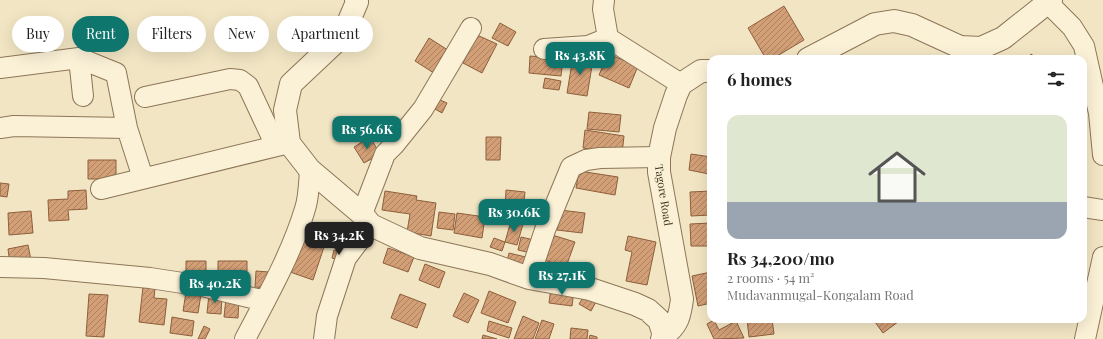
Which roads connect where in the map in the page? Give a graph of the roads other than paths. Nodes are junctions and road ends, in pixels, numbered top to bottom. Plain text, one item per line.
1 (604, 0) edge
2 (357, 1) edge
3 (1050, 2) edge
4 (472, 28) dead end
5 (608, 38) junction
6 (544, 49) dead end
7 (959, 53) edge
8 (816, 55) edge
9 (1086, 55) edge
10 (79, 58) junction
11 (1087, 60) edge
12 (0, 68) edge
13 (707, 71) edge
14 (681, 84) junction
15 (83, 96) dead end
16 (146, 97) dead end
17 (0, 128) edge
18 (127, 128) junction
19 (282, 144) junction
20 (1103, 154) edge
21 (659, 156) junction
22 (310, 170) junction
23 (144, 178) junction
24 (101, 189) dead end
25 (1087, 208) edge
26 (1103, 210) edge
27 (366, 219) junction
28 (1103, 257) edge
29 (0, 267) edge
30 (529, 278) junction
31 (265, 301) junction
32 (1087, 313) edge
33 (1086, 323) edge
34 (670, 336) edge
35 (245, 339) edge
36 (324, 339) edge
37 (1085, 339) edge

1 - 5 street
2 - 19 street
3 - 7 street
3 - 9 street
4 - 27 street
5 - 6 street
5 - 14 street
7 - 8 street
10 - 12 street
10 - 15 street
10 - 18 street
11 - 20 street
13 - 14 street
14 - 21 street, Tagore Road
16 - 19 street
17 - 18 street
18 - 23 street
19 - 22 street
19 - 23 street
21 - 30 street
21 - 34 street, Tagore Road
22 - 27 street
22 - 31 street
23 - 24 street
25 - 26 street
27 - 30 street
27 - 36 street
28 - 32 street
29 - 31 street
30 - 34 street
31 - 35 street
33 - 37 street

